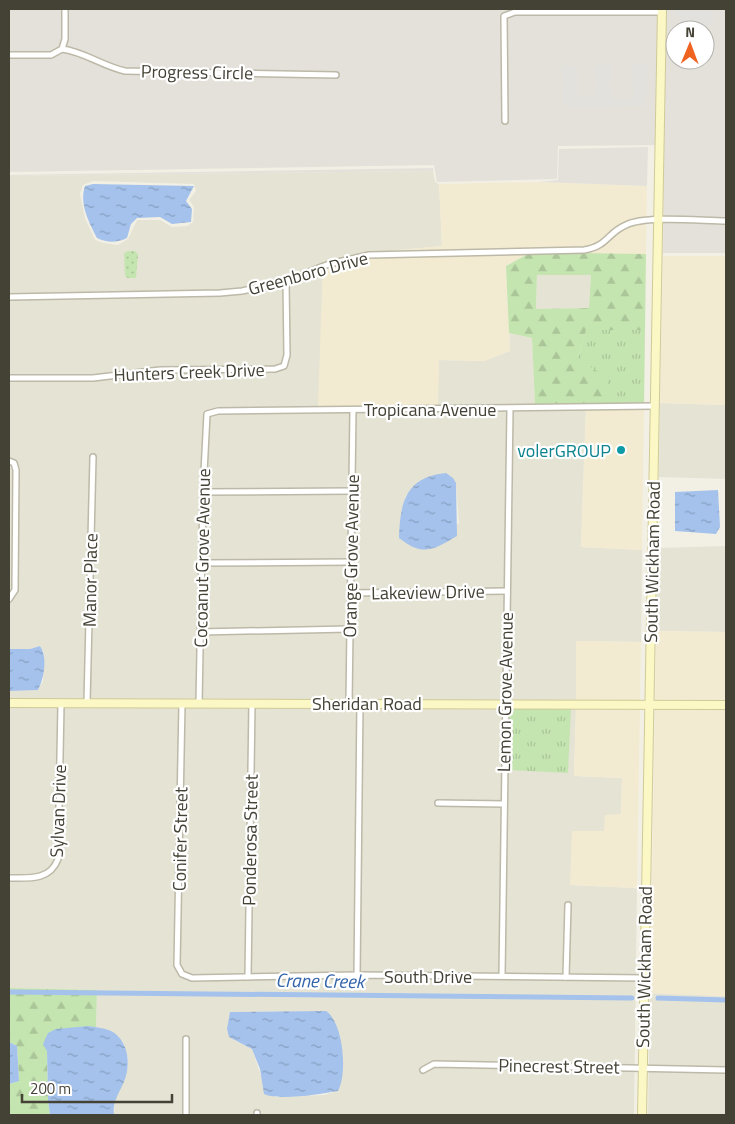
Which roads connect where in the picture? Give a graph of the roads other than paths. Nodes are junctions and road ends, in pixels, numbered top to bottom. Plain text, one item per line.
1 (65, 9) edge
2 (662, 10) edge
3 (62, 48) junction
4 (9, 55) edge
5 (336, 75) dead end
6 (505, 121) dead end
7 (658, 221) junction
8 (726, 221) edge
9 (286, 281) junction
10 (9, 296) edge
11 (9, 378) edge
12 (654, 406) junction
13 (510, 409) junction
14 (353, 410) junction
15 (207, 414) joint
16 (93, 457) dead end
17 (9, 461) edge
18 (352, 491) junction
19 (203, 492) junction
20 (201, 562) junction
21 (350, 562) junction
22 (507, 590) junction
23 (350, 593) junction
24 (9, 599) edge
25 (349, 629) junction
26 (200, 632) junction
27 (87, 702) junction
28 (252, 702) junction
29 (9, 703) edge
30 (182, 703) junction
31 (199, 703) junction
32 (349, 703) junction
33 (61, 704) junction
34 (360, 704) junction
35 (505, 704) junction
36 (649, 704) junction
37 (726, 704) edge
38 (438, 803) dead end
39 (504, 804) junction
40 (9, 878) edge
41 (568, 905) dead end
42 (182, 974) joint
43 (357, 975) junction
44 (502, 976) junction
45 (566, 977) junction
46 (248, 978) junction
47 (644, 978) junction
48 (186, 1039) dead end
49 (643, 1068) junction
50 (423, 1070) dead end
51 (726, 1070) edge
52 (186, 1115) edge
53 (642, 1115) edge

1 - 3 street
2 - 6 street
2 - 7 main road, South Wickham Road
3 - 4 street
3 - 5 street, Progress Circle
7 - 8 street, Greenboro Drive
7 - 9 street, Greenboro Drive
7 - 12 main road, South Wickham Road
9 - 10 street, Greenboro Drive
9 - 11 street, Hunters Creek Drive
12 - 13 street, Tropicana Avenue
12 - 36 main road, South Wickham Road
13 - 14 street, Tropicana Avenue
13 - 22 street, Lemon Grove Avenue
14 - 15 street, Tropicana Avenue
14 - 18 street, Orange Grove Avenue
15 - 19 street, Cocoanut Grove Avenue
16 - 27 street, Manor Place
17 - 24 street
18 - 19 street
18 - 21 street, Orange Grove Avenue
19 - 20 street, Cocoanut Grove Avenue
20 - 21 street
20 - 26 street, Cocoanut Grove Avenue
21 - 23 street, Orange Grove Avenue
22 - 23 street, Lakeview Drive
22 - 35 street, Lemon Grove Avenue
23 - 25 street, Orange Grove Avenue
25 - 26 street
25 - 32 street, Orange Grove Avenue
26 - 31 street, Cocoanut Grove Avenue
27 - 30 main road, Sheridan Road
27 - 33 main road, Sheridan Road
28 - 31 main road, Sheridan Road
28 - 32 main road, Sheridan Road
28 - 46 street, Ponderosa Street
29 - 33 main road, Sheridan Road
30 - 31 main road, Sheridan Road
30 - 42 street, Conifer Street
32 - 34 main road, Sheridan Road
33 - 40 street, Sylvan Drive
34 - 35 main road, Sheridan Road
34 - 43 street
35 - 36 main road, Sheridan Road
35 - 39 street, Lemon Grove Avenue
36 - 37 main road, Sheridan Road
36 - 47 main road, South Wickham Road
38 - 39 street
39 - 44 street, Lemon Grove Avenue
41 - 45 street
42 - 46 street, South Drive
43 - 44 street, South Drive
43 - 46 street, South Drive
44 - 45 street, South Drive
45 - 47 street, South Drive
47 - 49 main road, South Wickham Road
48 - 52 street
49 - 50 street, Pinecrest Street
49 - 51 street, Pinecrest Street
49 - 53 main road, South Wickham Road

